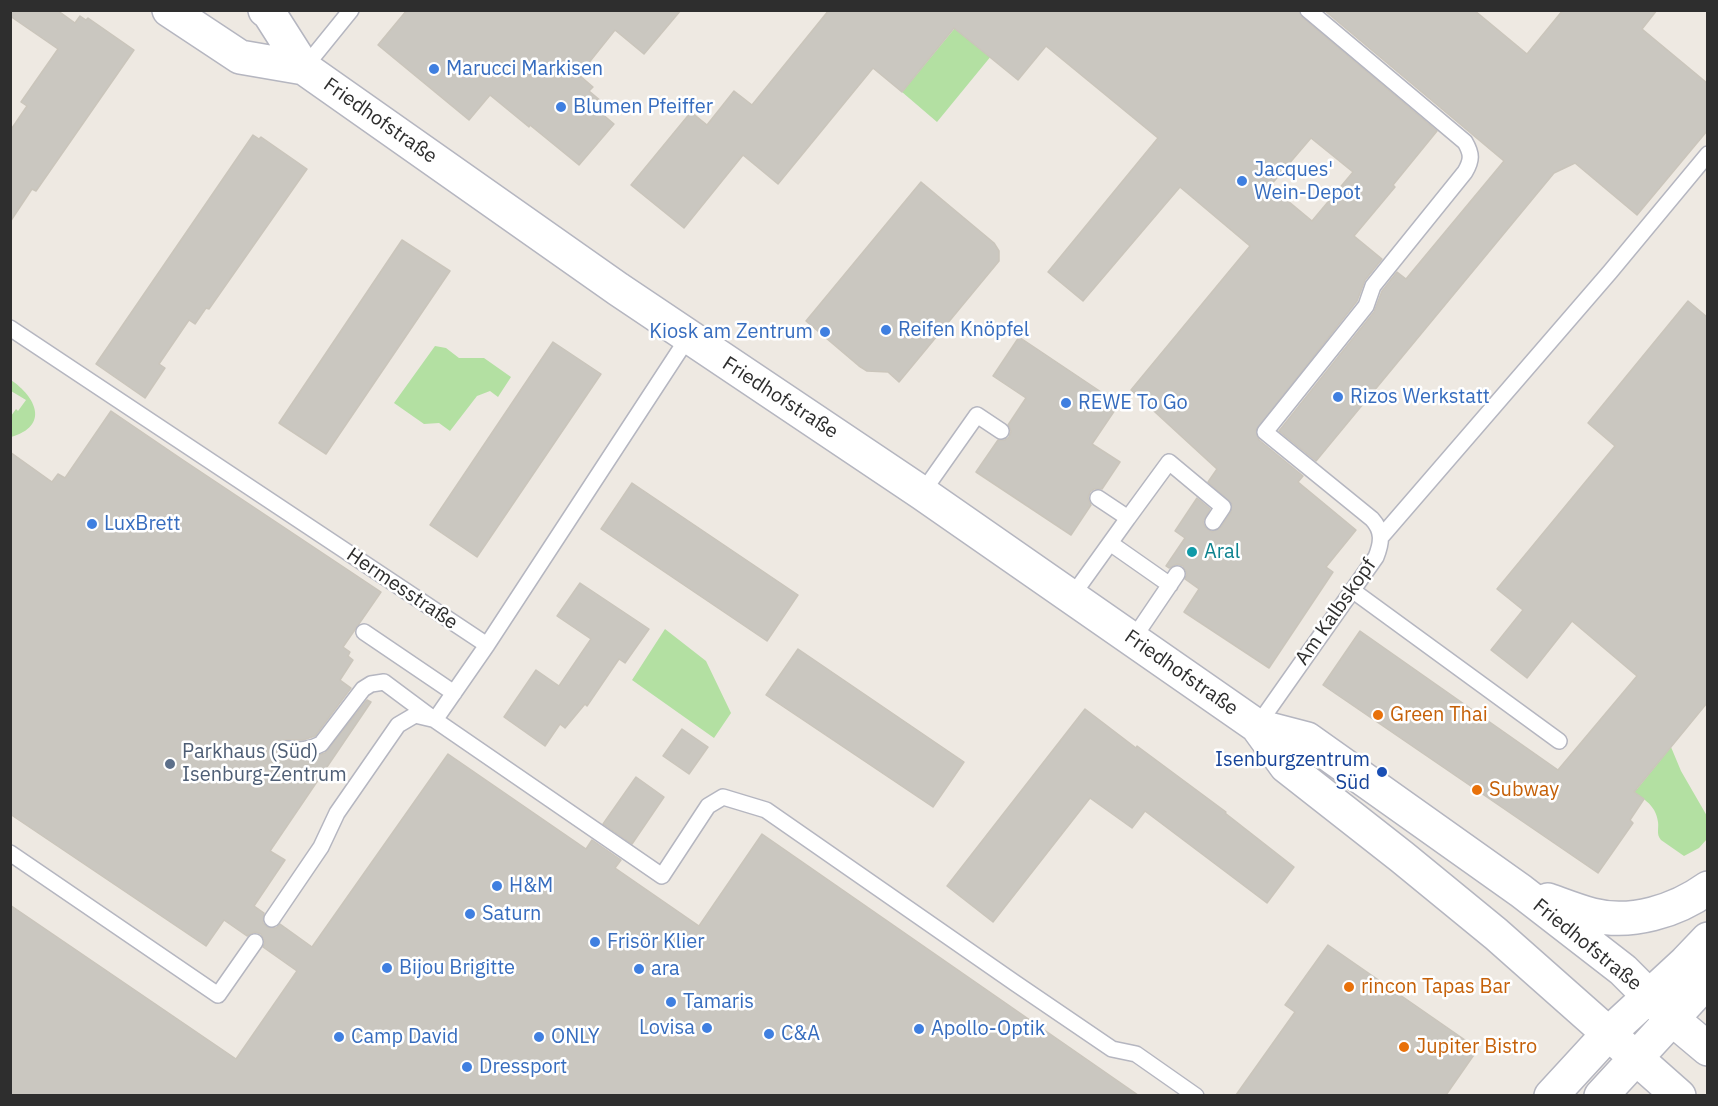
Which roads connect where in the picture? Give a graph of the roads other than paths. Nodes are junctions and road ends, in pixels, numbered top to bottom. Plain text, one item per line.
1 (169, 10) edge
2 (265, 10) edge
3 (351, 10) edge
4 (1308, 10) edge
5 (304, 68) junction
6 (1707, 154) edge
7 (10, 328) edge
8 (689, 336) junction
9 (1001, 431) dead end
10 (922, 492) junction
11 (1098, 498) dead end
12 (1128, 518) junction
13 (1213, 522) dead end
14 (1381, 537) junction
15 (1110, 543) junction
16 (1352, 590) junction
17 (1072, 596) junction
18 (364, 632) dead end
19 (1133, 639) junction
20 (487, 645) junction
21 (454, 693) junction
22 (435, 720) junction
23 (1257, 726) junction
24 (1559, 741) dead end
25 (287, 749) dead end
26 (10, 853) edge
27 (1707, 888) edge
28 (1521, 891) junction
29 (272, 918) dead end
30 (1707, 939) edge
31 (255, 942) dead end
32 (1707, 980) edge
33 (1660, 1007) junction
34 (1608, 1034) junction
35 (1707, 1049) edge
36 (1635, 1059) junction
37 (1196, 1095) edge
38 (1551, 1095) edge
39 (1601, 1095) edge
40 (1679, 1095) edge

1 - 5 main road, Friedhofstraße
2 - 5 main road, Friedhofstraße
3 - 5 lane
4 - 14 lane, Am Kalbskopf
5 - 8 main road, Friedhofstraße
6 - 14 lane
7 - 20 lane, Hermesstraße
8 - 10 main road, Friedhofstraße
8 - 20 lane
9 - 10 lane
10 - 17 main road, Friedhofstraße
11 - 12 lane
12 - 13 lane
12 - 15 lane
14 - 16 lane, Am Kalbskopf
15 - 17 lane
15 - 19 lane
16 - 23 lane, Am Kalbskopf
16 - 24 lane
17 - 19 main road, Friedhofstraße
18 - 21 lane
19 - 23 main road, Friedhofstraße
20 - 21 lane
21 - 22 lane
22 - 25 lane
22 - 29 lane
22 - 37 lane
23 - 28 main road, Friedhofstraße
23 - 34 main road, Friedhofstraße
26 - 31 lane
27 - 28 main road
28 - 33 main road, Friedhofstraße
30 - 33 main road
32 - 33 main road
33 - 34 main road
33 - 35 main road, Friedhofstraße
33 - 36 main road
34 - 36 main road, Friedhofstraße
34 - 38 main road
36 - 39 main road
36 - 40 main road, Friedhofstraße

